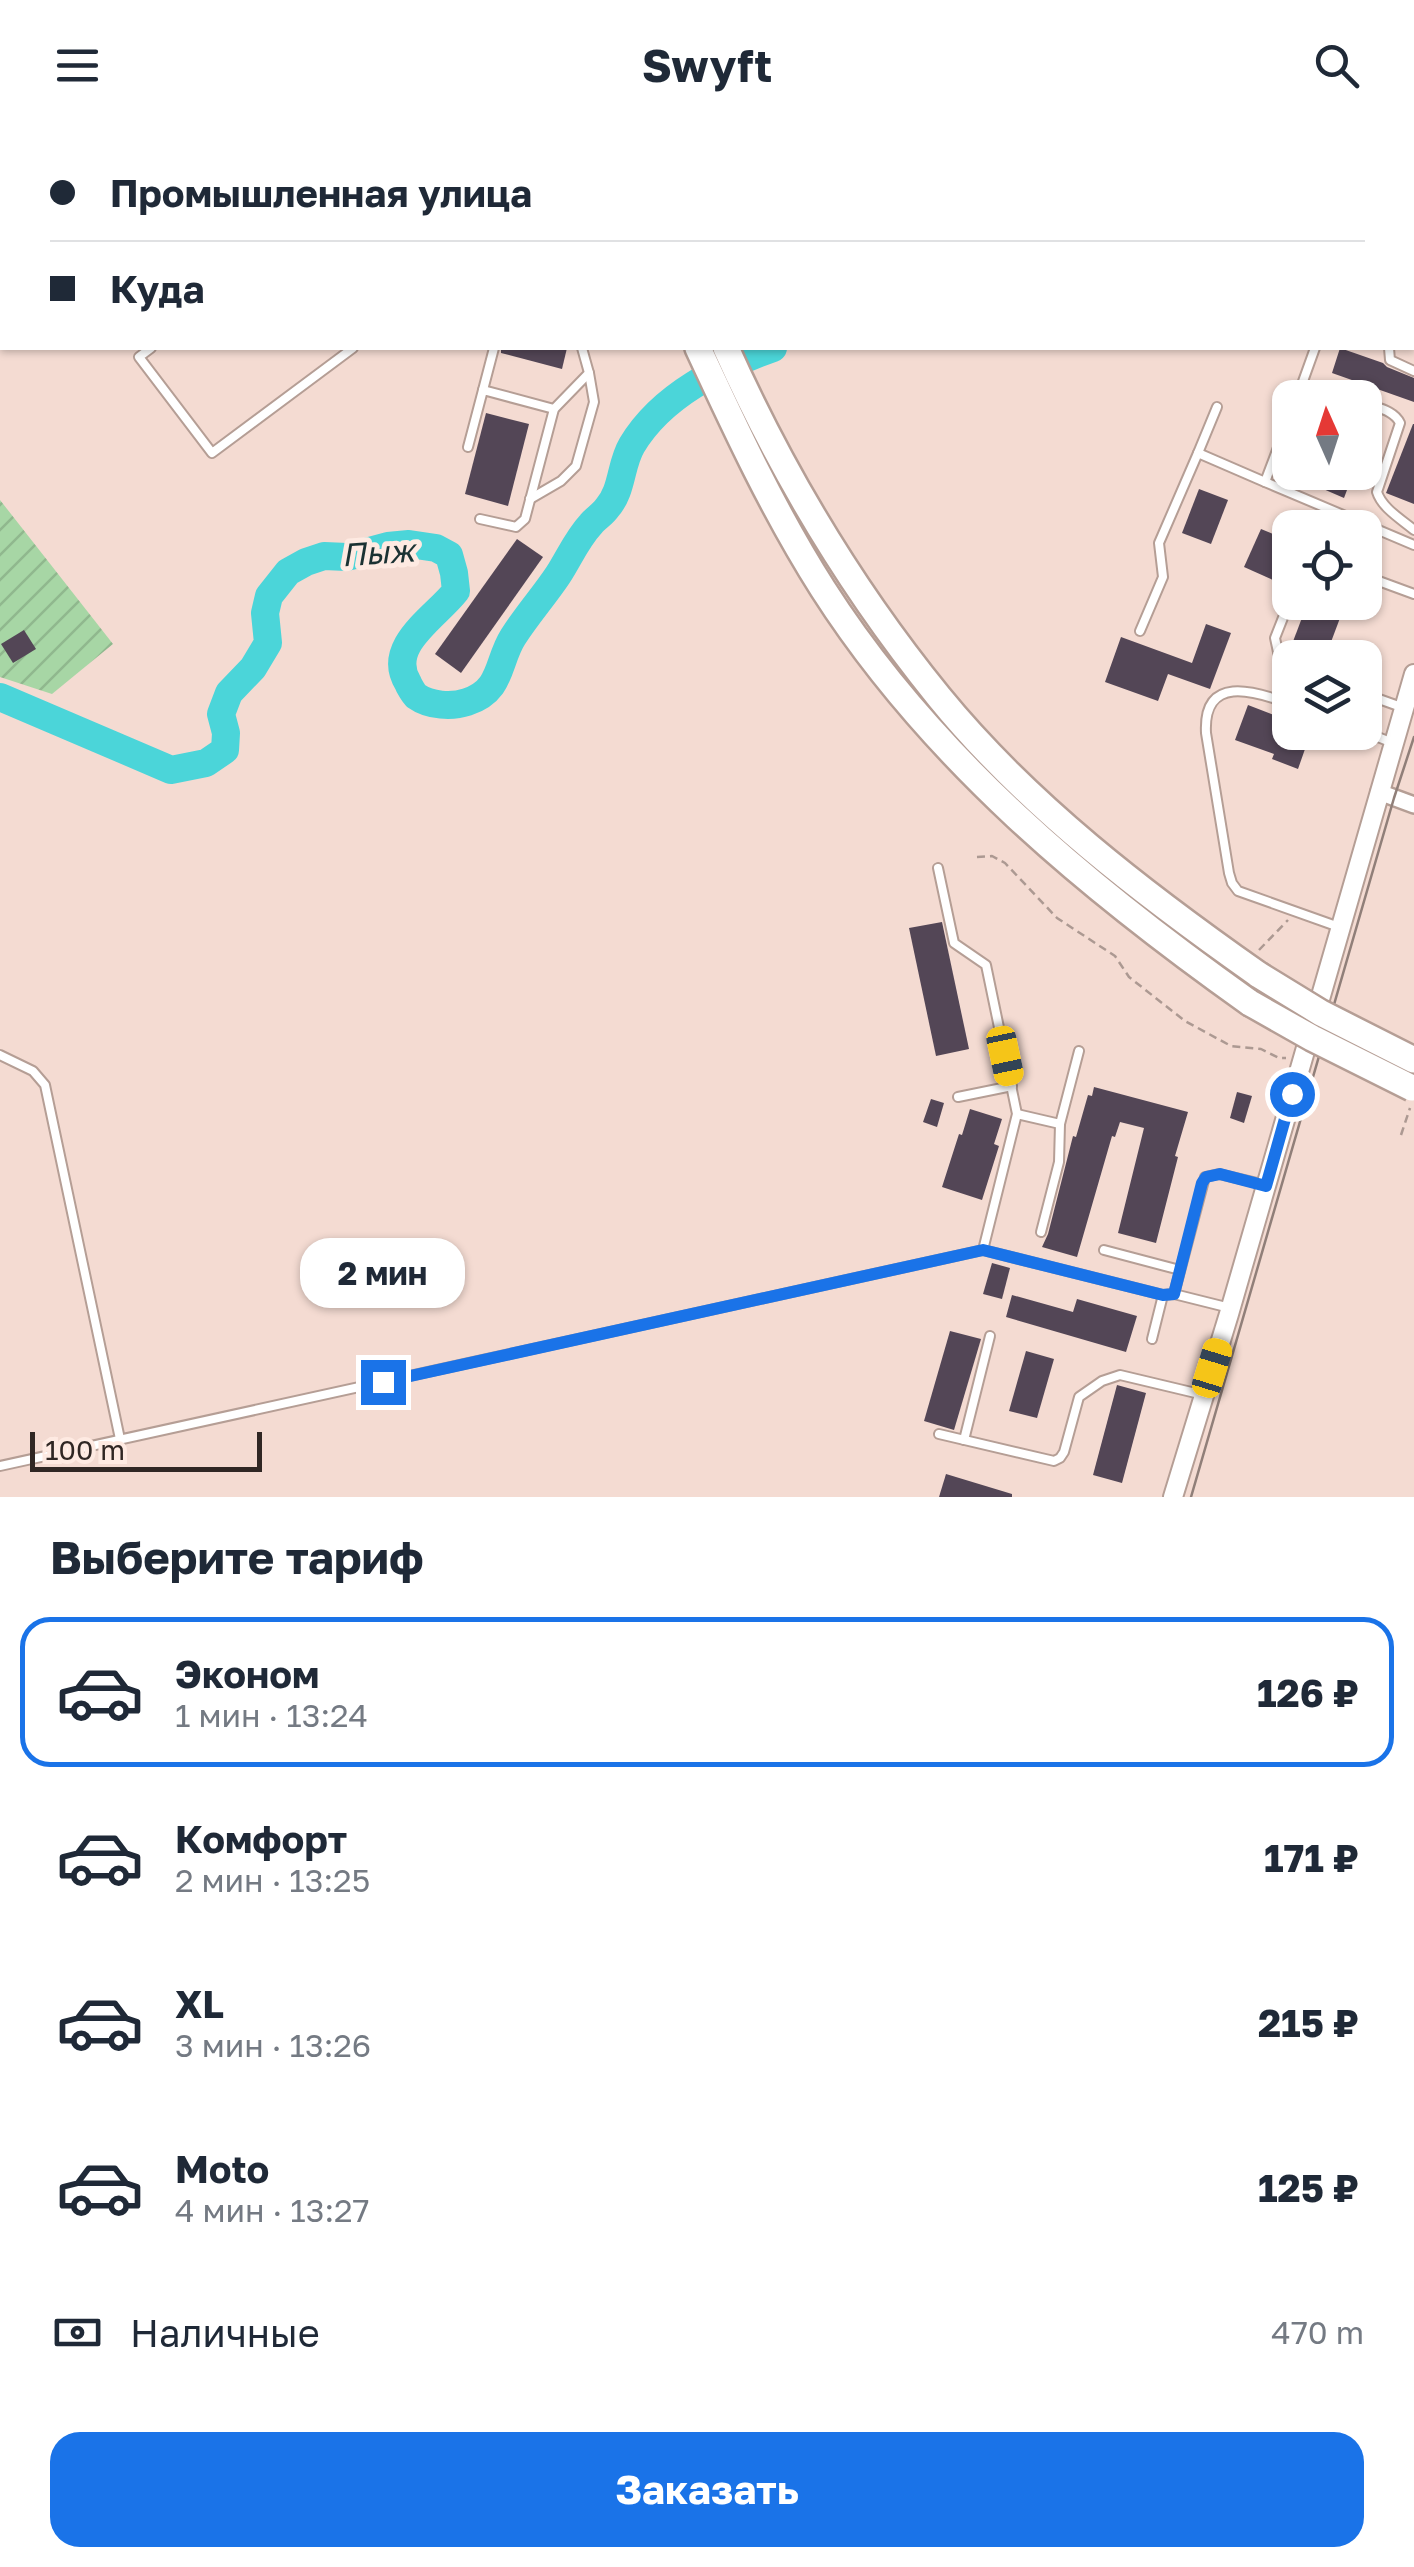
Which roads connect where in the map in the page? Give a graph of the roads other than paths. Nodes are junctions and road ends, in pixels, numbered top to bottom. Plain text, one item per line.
1 (148, 350) edge
2 (350, 350) edge
3 (493, 350) edge
4 (583, 350) edge
5 (699, 350) edge
6 (726, 350) edge
7 (1315, 350) edge
8 (1389, 350) edge
9 (1414, 371) edge
10 (589, 373) junction
11 (1304, 380) edge
12 (483, 390) junction
13 (1217, 408) dead end
14 (554, 409) junction
15 (1382, 410) edge
16 (741, 411) junction
17 (468, 448) dead end
18 (1198, 453) junction
19 (1272, 464) edge
20 (1382, 474) edge
21 (1265, 482) junction
22 (1377, 490) edge
23 (530, 500) junction
24 (480, 520) dead end
25 (1414, 530) edge
26 (1414, 545) edge
27 (1382, 582) edge
28 (1414, 594) edge
29 (1140, 631) dead end
30 (1414, 674) edge
31 (1272, 698) edge
32 (1382, 700) edge
33 (1404, 708) junction
34 (1382, 739) edge
35 (1393, 743) junction
36 (1379, 792) junction
37 (1414, 805) edge
38 (938, 868) dead end
39 (1340, 928) junction
40 (1079, 1051) dead end
41 (0, 1056) edge
42 (1414, 1060) edge
43 (1012, 1086) junction
44 (1413, 1092) edge
45 (958, 1097) dead end
46 (1018, 1114) junction
47 (1060, 1124) junction
48 (1266, 1186) junction
49 (1041, 1232) dead end
50 (983, 1250) junction
51 (1104, 1250) dead end
52 (1180, 1270) junction
53 (1174, 1294) junction
54 (1163, 1295) junction
55 (1230, 1308) junction
56 (990, 1336) dead end
57 (1152, 1339) dead end
58 (1204, 1394) junction
59 (939, 1434) dead end
60 (120, 1439) junction
61 (964, 1440) junction
62 (0, 1466) edge
63 (1173, 1497) edge

1 - 2 lane
3 - 12 lane
4 - 10 lane
5 - 16 highway
6 - 16 highway
7 - 11 lane
8 - 9 lane
10 - 14 lane
10 - 23 lane
12 - 14 lane
12 - 17 lane
13 - 18 lane
14 - 23 lane
15 - 20 lane
16 - 42 highway, bridge
16 - 44 highway, bridge
18 - 21 lane
18 - 29 lane
19 - 21 lane
21 - 26 lane
22 - 25 lane
23 - 24 lane
27 - 28 lane
30 - 33 street
31 - 39 lane
32 - 33 lane
33 - 35 street
34 - 35 lane
35 - 36 street
36 - 37 street
36 - 39 street
38 - 43 lane
39 - 48 street
40 - 47 lane
41 - 60 lane
43 - 45 lane
43 - 46 lane
46 - 47 lane
46 - 50 lane
47 - 49 lane
48 - 52 lane
48 - 55 street
50 - 54 lane
50 - 60 lane
51 - 52 lane
52 - 53 lane
53 - 54 lane
53 - 55 lane
54 - 57 lane
55 - 58 street
56 - 61 lane
58 - 61 lane
58 - 63 street
59 - 61 lane
60 - 62 lane

